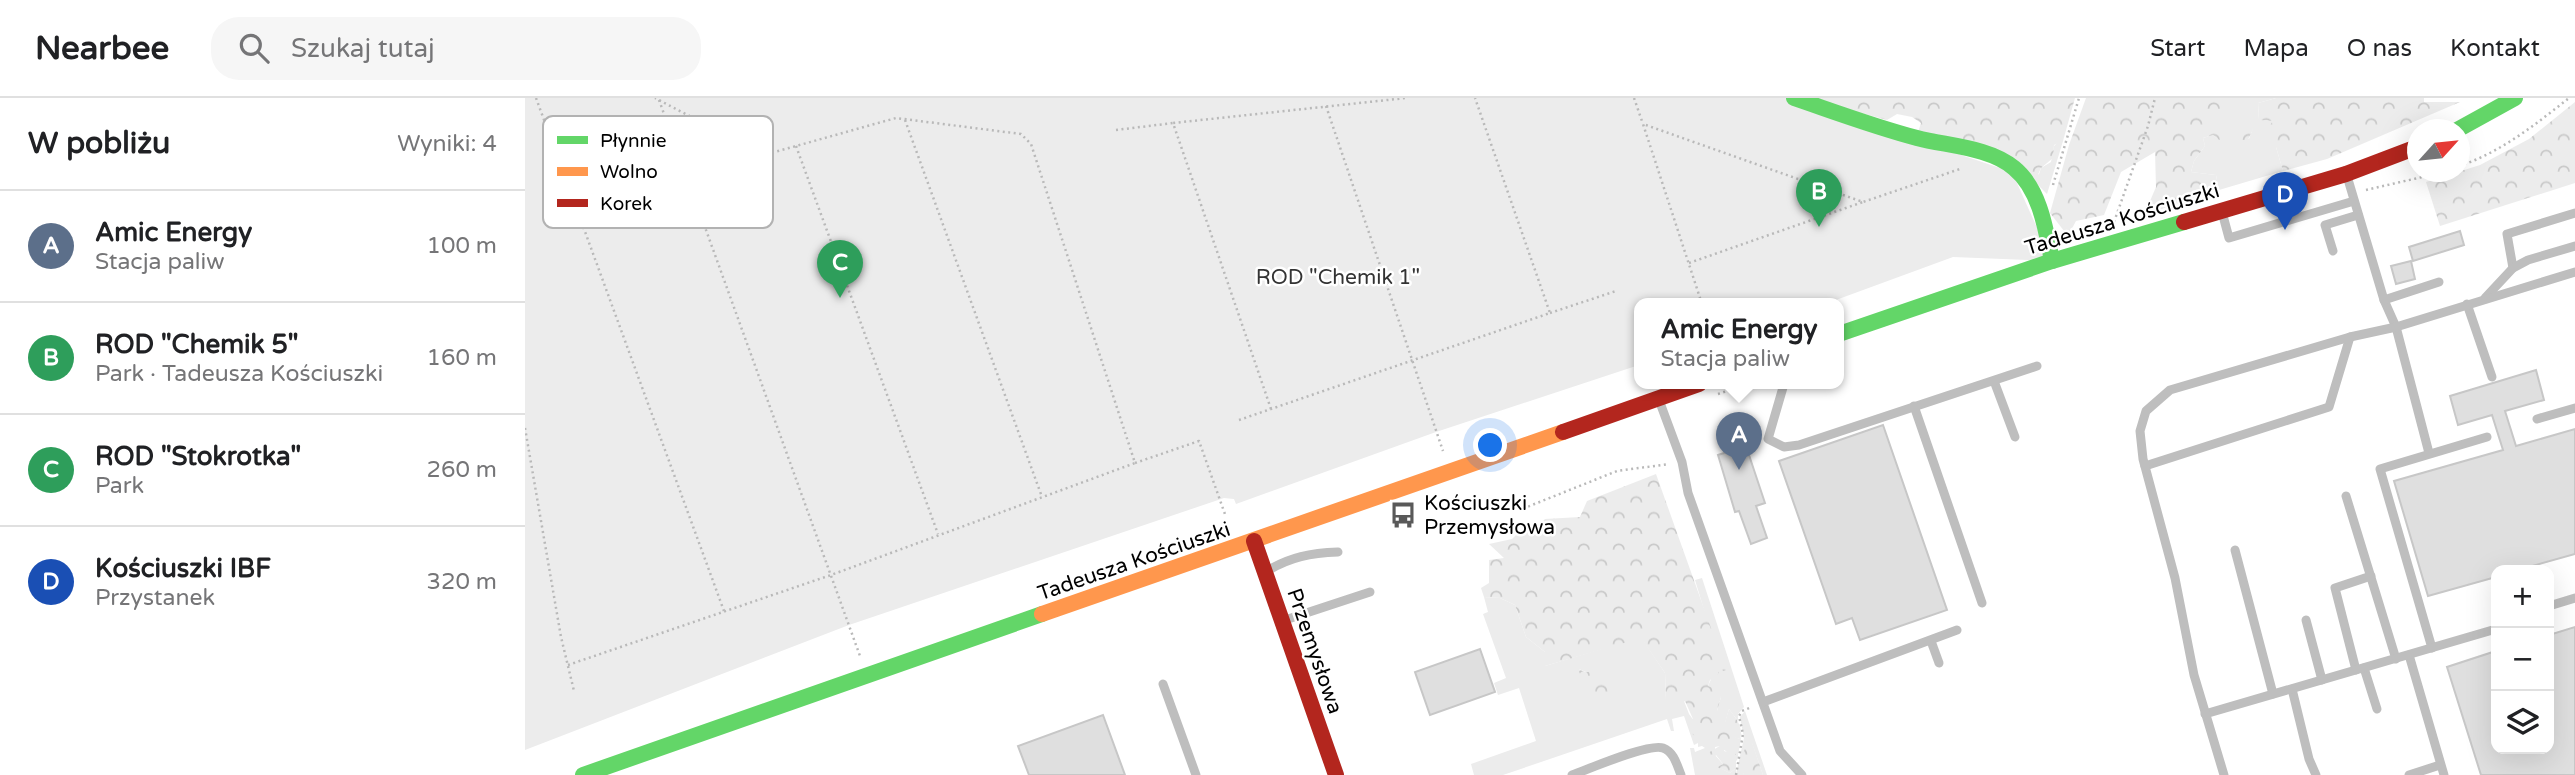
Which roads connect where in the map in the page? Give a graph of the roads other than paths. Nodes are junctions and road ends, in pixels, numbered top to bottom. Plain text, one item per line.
1 (1794, 98) edge
2 (2515, 98) edge
3 (2470, 123) edge
4 (2407, 151) edge
5 (2346, 174) junction
6 (2354, 201) junction
7 (2221, 211) junction
8 (2575, 213) edge
9 (2358, 215) junction
10 (2575, 246) edge
11 (2333, 251) dead end
12 (2052, 261) junction
13 (2513, 268) junction
14 (2575, 272) edge
15 (2439, 282) dead end
16 (2384, 300) junction
17 (2484, 300) junction
18 (2467, 304) junction
19 (2396, 327) junction
20 (1844, 332) edge
21 (2350, 337) junction
22 (2037, 366) dead end
23 (2492, 377) dead end
24 (1994, 381) junction
25 (1685, 389) edge
26 (1783, 389) edge
27 (1659, 398) junction
28 (1914, 406) junction
29 (2575, 408) edge
30 (2537, 419) dead end
31 (2015, 437) dead end
32 (2487, 437) dead end
33 (2429, 453) junction
34 (2145, 466) junction
35 (2346, 496) dead end
36 (1254, 541) junction
37 (2235, 550) dead end
38 (1338, 552) dead end
39 (1265, 572) junction
40 (2371, 576) junction
41 (1370, 592) dead end
42 (2575, 598) edge
43 (1982, 603) dead end
44 (2554, 604) edge
45 (2306, 620) dead end
46 (1282, 621) junction
47 (1958, 630) dead end
48 (2491, 630) edge
49 (1931, 640) junction
50 (2432, 648) junction
51 (2409, 655) junction
52 (2396, 659) junction
53 (1938, 663) dead end
54 (2360, 669) junction
55 (2322, 680) junction
56 (1163, 684) dead end
57 (2292, 689) junction
58 (2273, 694) junction
59 (1763, 702) junction
60 (2377, 709) dead end
61 (2205, 714) junction
62 (2441, 765) junction
63 (583, 775) edge
64 (1196, 775) edge
65 (1336, 775) edge
66 (1572, 775) edge
67 (1681, 775) edge
68 (1802, 775) edge
69 (2224, 775) edge
70 (2316, 775) edge
71 (2409, 775) edge
72 (2444, 775) edge

1 - 12 main road
2 - 3 main road
4 - 5 main road, Tadeusza Kościuszki
5 - 6 lane
5 - 7 main road, Tadeusza Kościuszki
6 - 7 lane
6 - 9 lane
7 - 12 main road, Tadeusza Kościuszki
8 - 13 lane
9 - 11 lane
9 - 16 lane
10 - 13 lane
12 - 20 main road, Tadeusza Kościuszki
13 - 17 lane
14 - 17 lane
15 - 16 lane
16 - 19 lane
17 - 18 lane
18 - 19 lane
18 - 23 lane
19 - 21 lane
19 - 33 lane
21 - 34 lane
21 - 34 lane
22 - 24 lane
24 - 28 lane
24 - 31 lane
25 - 27 main road, Tadeusza Kościuszki
26 - 28 lane
27 - 36 main road, Tadeusza Kościuszki
27 - 59 lane
28 - 43 lane
29 - 30 lane
32 - 33 lane
33 - 50 lane
34 - 61 lane
35 - 40 lane
36 - 39 main road, Przemysłowa
36 - 63 main road, Tadeusza Kościuszki
37 - 58 lane
38 - 39 lane
39 - 46 main road, Przemysłowa
40 - 52 lane
40 - 54 lane
41 - 46 lane
42 - 44 lane
45 - 55 lane
46 - 65 main road, Przemysłowa
47 - 49 lane
48 - 50 lane
49 - 53 lane
49 - 59 lane
50 - 51 lane
51 - 52 lane
51 - 62 lane
52 - 54 lane
54 - 55 lane
54 - 60 lane
55 - 57 lane
56 - 64 lane
57 - 58 lane
57 - 70 lane
58 - 61 lane
59 - 68 lane
61 - 69 lane
62 - 71 lane
62 - 72 lane
66 - 67 lane

